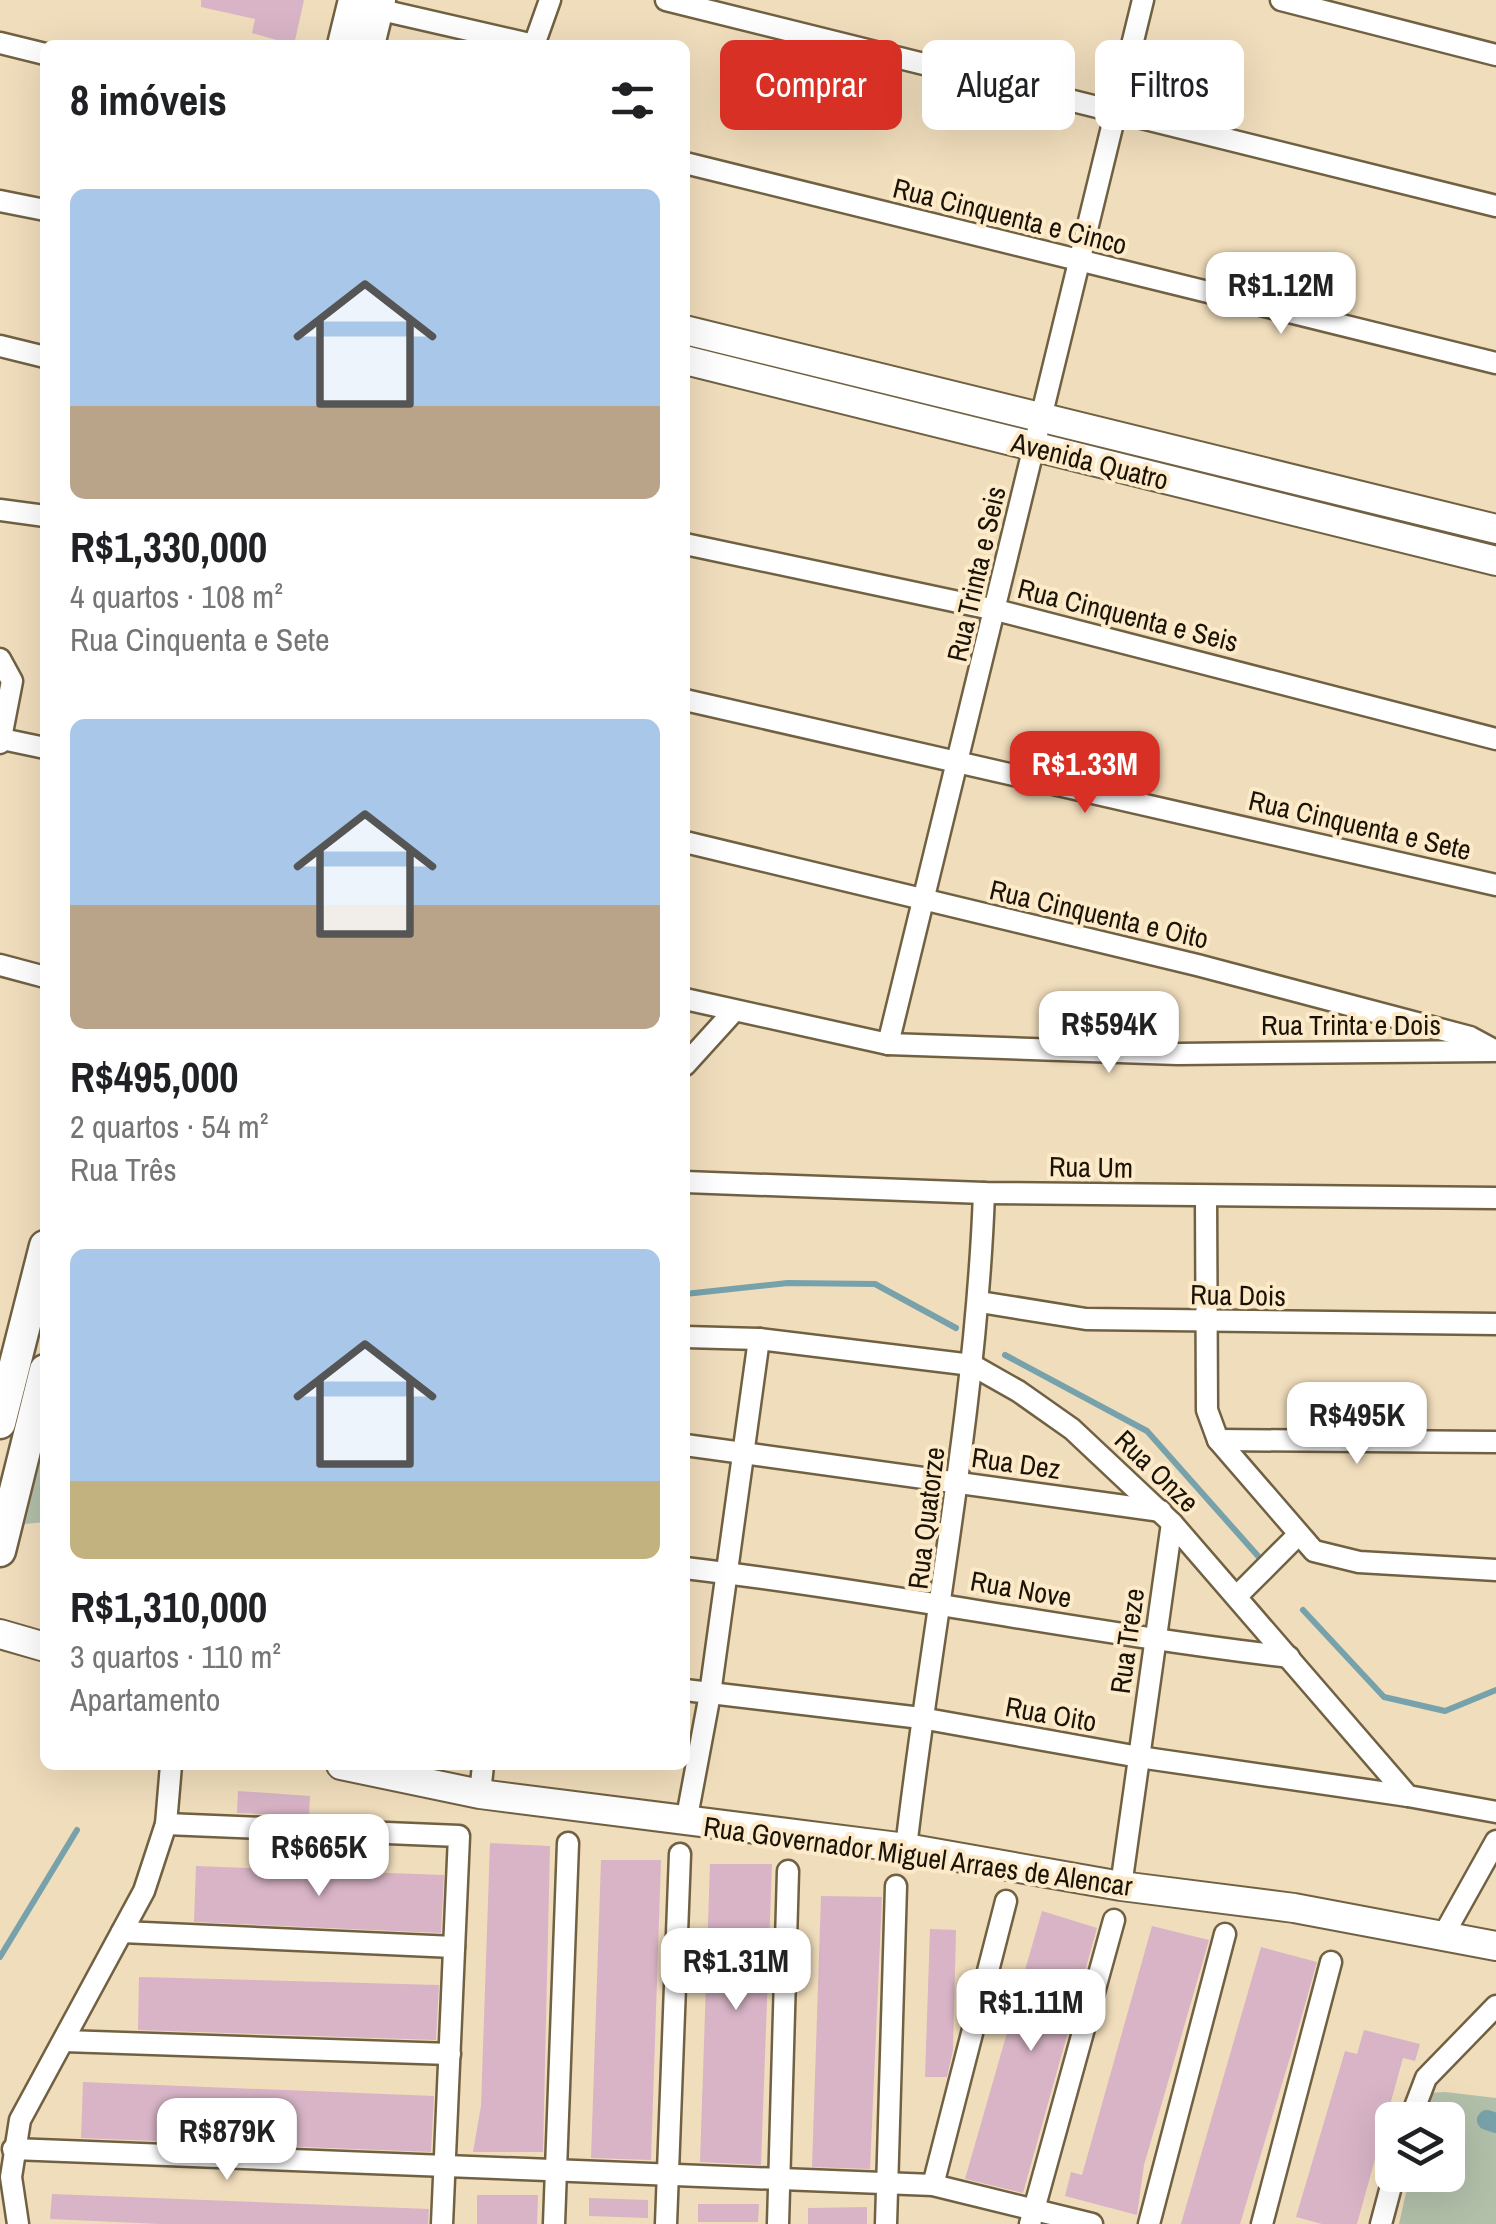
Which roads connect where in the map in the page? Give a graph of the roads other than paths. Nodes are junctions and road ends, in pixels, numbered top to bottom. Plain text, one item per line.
1 (550, 0) edge
2 (666, 0) edge
3 (1144, 0) edge
4 (1280, 0) edge
5 (370, 3) edge
6 (346, 40) edge
7 (368, 40) edge
8 (514, 40) edge
9 (536, 40) edge
10 (1134, 40) edge
11 (0, 43) edge
12 (40, 53) edge
13 (1496, 55) edge
14 (1095, 109) edge
15 (1111, 130) edge
16 (1181, 130) edge
17 (690, 164) edge
18 (0, 201) edge
19 (1496, 206) edge
20 (40, 209) edge
21 (1078, 262) junction
22 (690, 331) edge
23 (0, 346) edge
24 (40, 356) edge
25 (690, 361) edge
26 (1496, 364) edge
27 (1042, 419) junction
28 (1034, 448) junction
29 (0, 510) edge
30 (40, 515) edge
31 (1496, 529) edge
32 (690, 545) edge
33 (1496, 562) edge
34 (996, 610) junction
35 (0, 659) edge
36 (690, 701) edge
37 (1496, 739) edge
38 (1, 741) edge
39 (40, 747) edge
40 (959, 761) junction
41 (690, 843) edge
42 (1496, 885) edge
43 (925, 902) junction
44 (0, 965) edge
45 (40, 975) edge
46 (690, 1000) edge
47 (734, 1011) junction
48 (888, 1044) junction
49 (1494, 1051) edge
50 (690, 1059) edge
51 (690, 1182) edge
52 (984, 1193) junction
53 (1206, 1196) junction
54 (1496, 1198) edge
55 (40, 1266) edge
56 (980, 1302) junction
57 (1206, 1322) junction
58 (1496, 1324) edge
59 (690, 1337) edge
60 (759, 1339) junction
61 (972, 1365) junction
62 (40, 1390) edge
63 (0, 1423) edge
64 (1218, 1440) junction
65 (1496, 1442) edge
66 (690, 1446) edge
67 (742, 1452) junction
68 (960, 1483) junction
69 (1166, 1517) junction
70 (1297, 1536) junction
71 (0, 1552) edge
72 (690, 1568) edge
73 (1496, 1570) edge
74 (726, 1572) junction
75 (1238, 1595) junction
76 (943, 1604) junction
77 (0, 1634) edge
78 (1153, 1641) junction
79 (40, 1646) edge
80 (1289, 1658) junction
81 (690, 1691) edge
82 (710, 1694) junction
83 (921, 1718) junction
84 (1139, 1757) junction
85 (171, 1770) edge
86 (365, 1770) edge
87 (483, 1770) edge
88 (480, 1794) junction
89 (1408, 1796) junction
90 (1496, 1812) edge
91 (686, 1822) junction
92 (166, 1824) junction
93 (1496, 1841) edge
94 (568, 1843) dead end
95 (906, 1848) junction
96 (680, 1854) dead end
97 (788, 1871) dead end
98 (896, 1886) dead end
99 (1121, 1886) junction
100 (1006, 1900) dead end
101 (1114, 1920) dead end
102 (122, 1932) junction
103 (1225, 1934) dead end
104 (1444, 1934) junction
105 (454, 1946) junction
106 (1496, 1946) edge
107 (1332, 1962) dead end
108 (1496, 2006) edge
109 (64, 2041) junction
110 (450, 2054) junction
111 (1417, 2102) edge
112 (13, 2149) junction
113 (444, 2167) junction
114 (556, 2171) junction
115 (668, 2175) junction
116 (779, 2179) junction
117 (888, 2183) junction
118 (933, 2185) junction
119 (1389, 2192) edge
120 (1032, 2216) edge
121 (18, 2224) edge
122 (442, 2224) edge
123 (554, 2224) edge
124 (666, 2224) edge
125 (778, 2224) edge
126 (886, 2224) edge
127 (1092, 2224) edge
128 (1150, 2224) edge
129 (1262, 2224) edge
130 (1381, 2224) edge

1 - 9 street
2 - 14 street
3 - 10 street, Rua Trinta e Seis
4 - 13 street
5 - 6 main road
5 - 7 main road
5 - 8 street
11 - 12 street
15 - 21 street, Rua Trinta e Seis
16 - 19 street
17 - 21 street, Rua Cinquenta e Cinco
18 - 20 street
21 - 26 street, Rua Cinquenta e Cinco
21 - 27 street, Rua Trinta e Seis
22 - 27 street, Avenida Quatro
23 - 24 street
25 - 28 street, Avenida Quatro
27 - 28 street, Rua Trinta e Seis
27 - 31 street, Avenida Quatro
28 - 33 street, Avenida Quatro
28 - 34 street, Rua Trinta e Seis
29 - 30 street
32 - 34 street, Rua Cinquenta e Seis
34 - 37 street, Rua Cinquenta e Seis
34 - 40 street, Rua Trinta e Seis
35 - 38 street
36 - 40 street, Rua Cinquenta e Sete
38 - 39 street
40 - 42 street, Rua Cinquenta e Sete
40 - 43 street, Rua Trinta e Seis
41 - 43 street, Rua Cinquenta e Oito
43 - 48 street, Rua Trinta e Seis
43 - 49 street, Rua Cinquenta e Oito
44 - 45 street
46 - 47 street, Rua Trinta e Dois
47 - 48 street, Rua Trinta e Dois
47 - 50 street
48 - 49 street, Rua Trinta e Dois
51 - 52 street, Rua Um
52 - 53 street, Rua Um
52 - 56 street, Rua Quatorze
53 - 54 street, Rua Um
53 - 57 street
55 - 63 main road
56 - 57 street, Rua Dois
56 - 61 street, Rua Quatorze
57 - 58 street, Rua Dois
57 - 64 street
59 - 60 street, Rua Onze
60 - 61 street, Rua Onze
60 - 67 street
61 - 68 street, Rua Quatorze
61 - 69 street, Rua Onze
62 - 71 main road
64 - 65 street
64 - 70 street
66 - 67 street, Rua Dez
67 - 68 street, Rua Dez
67 - 74 street
68 - 69 street, Rua Dez
68 - 76 street, Rua Quatorze
69 - 75 street, Rua Onze
69 - 78 street, Rua Treze
70 - 73 street
70 - 75 street
72 - 74 street, Rua Nove
74 - 76 street, Rua Nove
74 - 82 street
75 - 80 street, Rua Onze
76 - 78 street, Rua Nove
76 - 83 street, Rua Quatorze
77 - 79 street
78 - 80 street, Rua Nove
78 - 84 street, Rua Treze
80 - 89 street, Rua Onze
81 - 82 street, Rua Oito
82 - 83 street, Rua Oito
82 - 91 street
83 - 84 street, Rua Oito
83 - 95 street, Rua Quatorze
84 - 89 street, Rua Oito
84 - 99 street, Rua Treze
85 - 92 street
86 - 88 street, Rua Governador Miguel Arraes de Alencar
87 - 88 street
88 - 91 street, Rua Governador Miguel Arraes de Alencar
89 - 90 street
91 - 95 street, Rua Governador Miguel Arraes de Alencar
92 - 102 street
92 - 105 street
93 - 104 street
94 - 114 street
95 - 99 street, Rua Governador Miguel Arraes de Alencar
96 - 115 street
97 - 116 street
98 - 117 street
99 - 104 street, Rua Governador Miguel Arraes de Alencar
100 - 118 street
101 - 120 street
102 - 105 street
102 - 109 street
103 - 128 street
104 - 106 street, Rua Governador Miguel Arraes de Alencar
105 - 110 street
107 - 129 street
108 - 111 street
109 - 110 street
109 - 112 street
110 - 113 street
112 - 113 street
112 - 121 street
113 - 114 street
113 - 122 street
114 - 115 street
114 - 123 street
115 - 116 street
115 - 124 street
116 - 117 street
116 - 125 street
117 - 118 street
117 - 126 street
118 - 120 street
119 - 130 street
120 - 127 street

